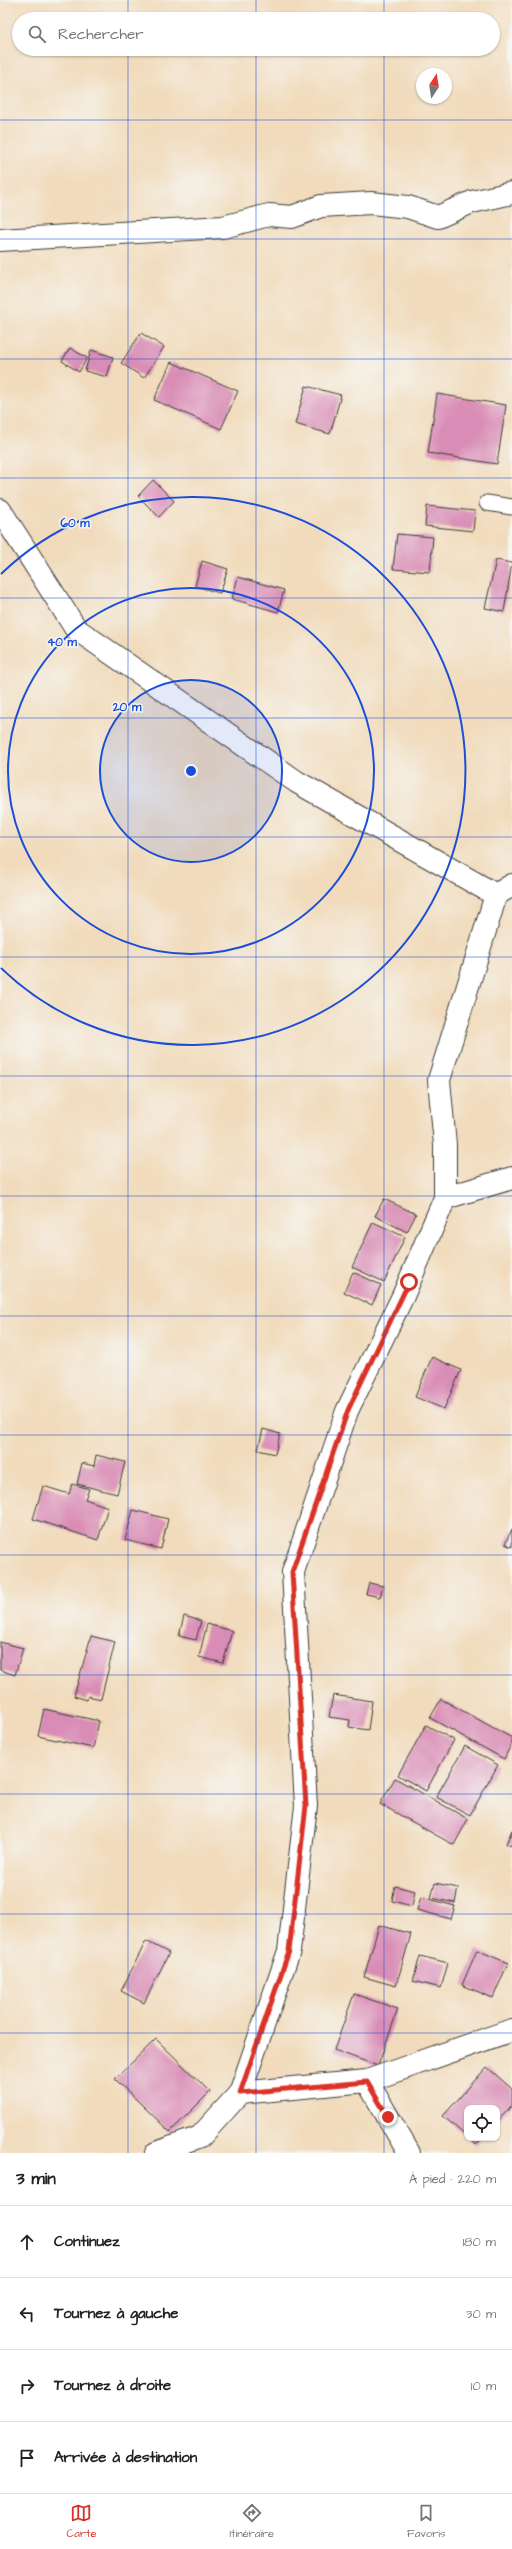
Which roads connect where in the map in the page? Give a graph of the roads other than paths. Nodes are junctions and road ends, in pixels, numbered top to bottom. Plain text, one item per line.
1 (512, 193) edge
2 (0, 240) edge
3 (487, 503) dead end
4 (512, 507) edge
5 (0, 510) edge
6 (504, 890) edge
7 (512, 1178) edge
8 (445, 1198) junction
9 (512, 2030) edge
10 (367, 2082) junction
11 (240, 2093) junction
12 (156, 2153) edge
13 (410, 2153) edge

1 - 2 street
3 - 4 lane
5 - 6 street
6 - 8 street
7 - 8 street
8 - 11 street
9 - 10 street
10 - 11 street
10 - 13 street
11 - 12 street

